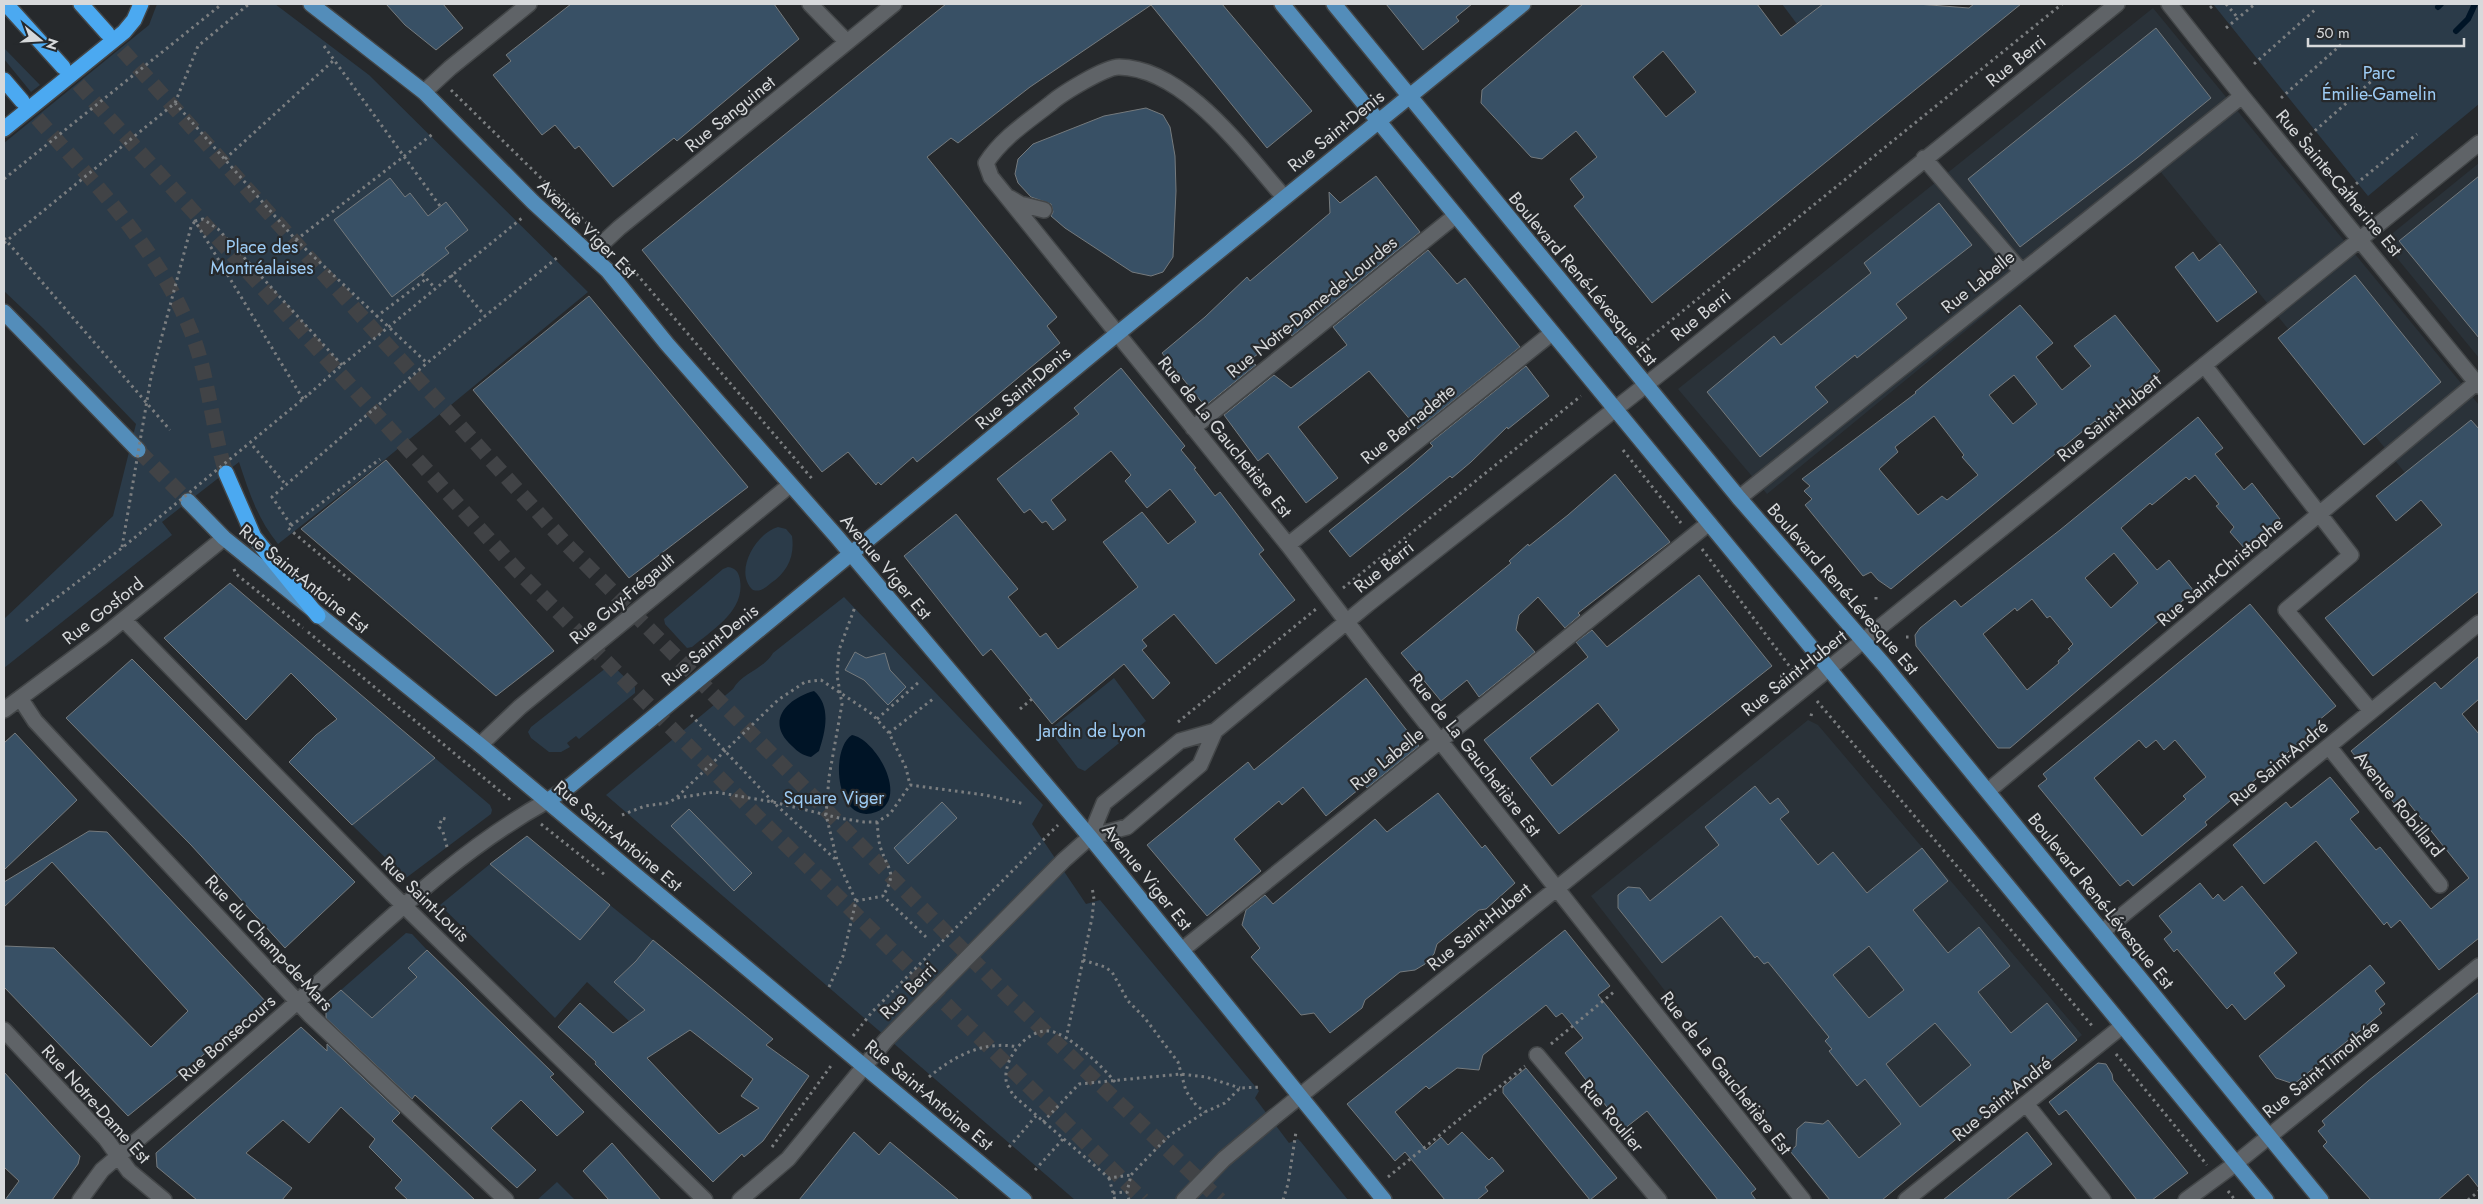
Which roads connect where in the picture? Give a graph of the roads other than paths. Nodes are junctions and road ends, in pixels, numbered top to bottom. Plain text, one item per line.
1 (6, 4) edge
2 (81, 4) edge
3 (141, 4) edge
4 (311, 4) edge
5 (529, 4) edge
6 (810, 4) edge
7 (894, 4) edge
8 (1282, 4) edge
9 (1334, 4) edge
10 (1523, 4) edge
11 (2117, 4) edge
12 (2169, 4) edge
13 (107, 33) tunnel mouth
14 (847, 42) junction
15 (63, 67) tunnel mouth
16 (4, 80) edge
17 (424, 92) junction
18 (1410, 96) junction
19 (2242, 96) junction
20 (22, 101) tunnel mouth
21 (1380, 120) junction
22 (4, 129) edge
23 (2479, 143) edge
24 (1924, 158) junction
25 (1006, 196) junction
26 (1284, 198) junction
27 (1044, 210) dead end
28 (1455, 216) junction
29 (2360, 239) junction
30 (591, 254) junction
31 (2021, 271) junction
32 (4, 312) edge
33 (1118, 333) junction
34 (1552, 333) junction
35 (2204, 365) junction
36 (1646, 384) junction
37 (2478, 384) edge
38 (1616, 408) junction
39 (1193, 428) junction
40 (138, 450) tunnel mouth
41 (226, 472) tunnel mouth
42 (790, 485) junction
43 (1739, 498) junction
44 (188, 501) tunnel mouth
45 (2319, 513) junction
46 (1709, 523) junction
47 (224, 538) junction
48 (1288, 544) junction
49 (851, 554) junction
50 (318, 616) junction
51 (124, 620) junction
52 (1348, 621) junction
53 (2479, 623) edge
54 (1864, 641) junction
55 (1830, 669) junction
56 (20, 698) junction
57 (4, 710) edge
58 (2370, 711) junction
59 (1215, 731) junction
60 (1440, 740) junction
61 (480, 745) junction
62 (2329, 747) junction
63 (1988, 791) junction
64 (547, 801) junction
65 (1090, 837) junction
66 (2440, 885) dead end
67 (1556, 888) junction
68 (403, 905) junction
69 (2102, 932) junction
70 (1182, 950) junction
71 (2479, 966) edge
72 (297, 1002) junction
73 (2121, 1027) junction
74 (4, 1030) edge
75 (1537, 1056) road end
76 (864, 1065) junction
77 (1301, 1097) junction
78 (2027, 1104) junction
79 (2268, 1136) junction
80 (119, 1156) junction
81 (2235, 1164) junction
82 (80, 1200) edge
83 (164, 1200) edge
84 (506, 1200) edge
85 (704, 1200) edge
86 (740, 1200) edge
87 (1024, 1200) edge
88 (1184, 1200) edge
89 (1384, 1200) edge
90 (1659, 1200) edge
91 (1803, 1200) edge
92 (1906, 1200) edge
93 (2103, 1200) edge
94 (2186, 1200) edge
95 (2266, 1200) edge
96 (2321, 1200) edge

1 - 15 highway
2 - 13 highway
3 - 22 highway
4 - 17 main road, Avenue Viger Est
5 - 17 street
6 - 14 street
7 - 14 street, Rue Sanguinet
8 - 21 main road
9 - 18 main road, Boulevard René-Lévesque Est
10 - 18 main road, Rue Saint-Denis
11 - 24 street, Rue Berri
12 - 19 street, Rue Sainte-Catherine Est
14 - 30 street, Rue Sanguinet
16 - 20 highway
17 - 30 main road, Avenue Viger Est
18 - 21 main road, Rue Saint-Denis
18 - 36 main road, Boulevard René-Lévesque Est
19 - 29 street, Rue Sainte-Catherine Est
19 - 31 street, Rue Labelle
21 - 26 main road, Rue Saint-Denis
21 - 28 main road
23 - 29 street, Rue Saint-Hubert
24 - 31 street
24 - 36 street, Rue Berri
25 - 26 street, Rue de La Gauchetière Est
25 - 27 street
25 - 33 street, Rue de La Gauchetière Est
26 - 33 main road, Rue Saint-Denis
28 - 34 main road
28 - 39 street, Rue Notre-Dame-de-Lourdes
29 - 35 street, Rue Saint-Hubert
29 - 37 street, Rue Sainte-Catherine Est
30 - 42 main road, Avenue Viger Est
31 - 43 street, Rue Labelle
32 - 40 main road
33 - 39 street, Rue de La Gauchetière Est
33 - 49 main road, Rue Saint-Denis
34 - 38 main road
34 - 48 street, Rue Bernadette
35 - 45 street
35 - 54 street, Rue Saint-Hubert
36 - 38 street, Rue Berri
36 - 43 main road, Boulevard René-Lévesque Est
37 - 45 street, Rue Saint-Christophe
38 - 46 main road
38 - 52 street, Rue Berri
39 - 48 street, Rue de La Gauchetière Est
41 - 50 highway
42 - 49 main road, Avenue Viger Est
42 - 61 street, Rue Guy-Frégault
43 - 54 main road, Boulevard René-Lévesque Est
44 - 47 main road, Rue Saint-Antoine Est
45 - 58 street
45 - 63 street, Rue Saint-Christophe
46 - 55 main road
46 - 60 street, Rue Labelle
47 - 50 main road, Rue Saint-Antoine Est
47 - 51 street, Rue Gosford
48 - 52 street, Rue de La Gauchetière Est
49 - 64 main road, Rue Saint-Denis
49 - 65 main road, Avenue Viger Est
50 - 61 main road, Rue Saint-Antoine Est
51 - 56 street, Rue Gosford
51 - 68 street, Rue Saint-Louis
52 - 59 street, Rue Berri
52 - 60 street, Rue de La Gauchetière Est
53 - 58 street, Rue Saint-André
54 - 55 street, Rue Saint-Hubert
54 - 63 main road, Boulevard René-Lévesque Est
55 - 67 street, Rue Saint-Hubert
55 - 73 main road
56 - 57 street, Rue Gosford
56 - 72 street, Rue du Champ-de-Mars
58 - 62 street, Rue Saint-André
59 - 65 street, Rue Berri
59 - 65 street, Rue Berri
60 - 67 street, Rue de La Gauchetière Est
60 - 70 street, Rue Labelle
61 - 64 main road, Rue Saint-Antoine Est
62 - 66 street, Avenue Robillard
62 - 69 street, Rue Saint-André
63 - 69 main road, Boulevard René-Lévesque Est
64 - 68 street, Rue Bonsecours
64 - 76 main road, Rue Saint-Antoine Est
65 - 70 main road, Avenue Viger Est
65 - 76 street, Rue Berri
67 - 77 street, Rue Saint-Hubert
67 - 91 street, Rue de La Gauchetière Est
68 - 72 street, Rue Bonsecours
68 - 85 street, Rue Saint-Louis
69 - 79 main road, Boulevard René-Lévesque Est
70 - 77 main road, Avenue Viger Est
71 - 79 street, Rue Saint-Timothée
72 - 80 street, Rue Bonsecours
72 - 84 street, Rue du Champ-de-Mars
73 - 78 street, Rue Saint-André
73 - 81 main road
74 - 80 street, Rue Notre-Dame Est
75 - 90 street, Rue Roulier
76 - 86 street, Rue Berri
76 - 87 main road, Rue Saint-Antoine Est
77 - 88 street, Rue Saint-Hubert
77 - 89 main road, Avenue Viger Est
78 - 92 street, Rue Saint-André
78 - 93 street
79 - 81 street, Rue Saint-Timothée
79 - 96 main road, Boulevard René-Lévesque Est
80 - 82 street, Rue Bonsecours
80 - 83 street, Rue Notre-Dame Est
81 - 94 street, Rue Saint-Timothée
81 - 95 main road

